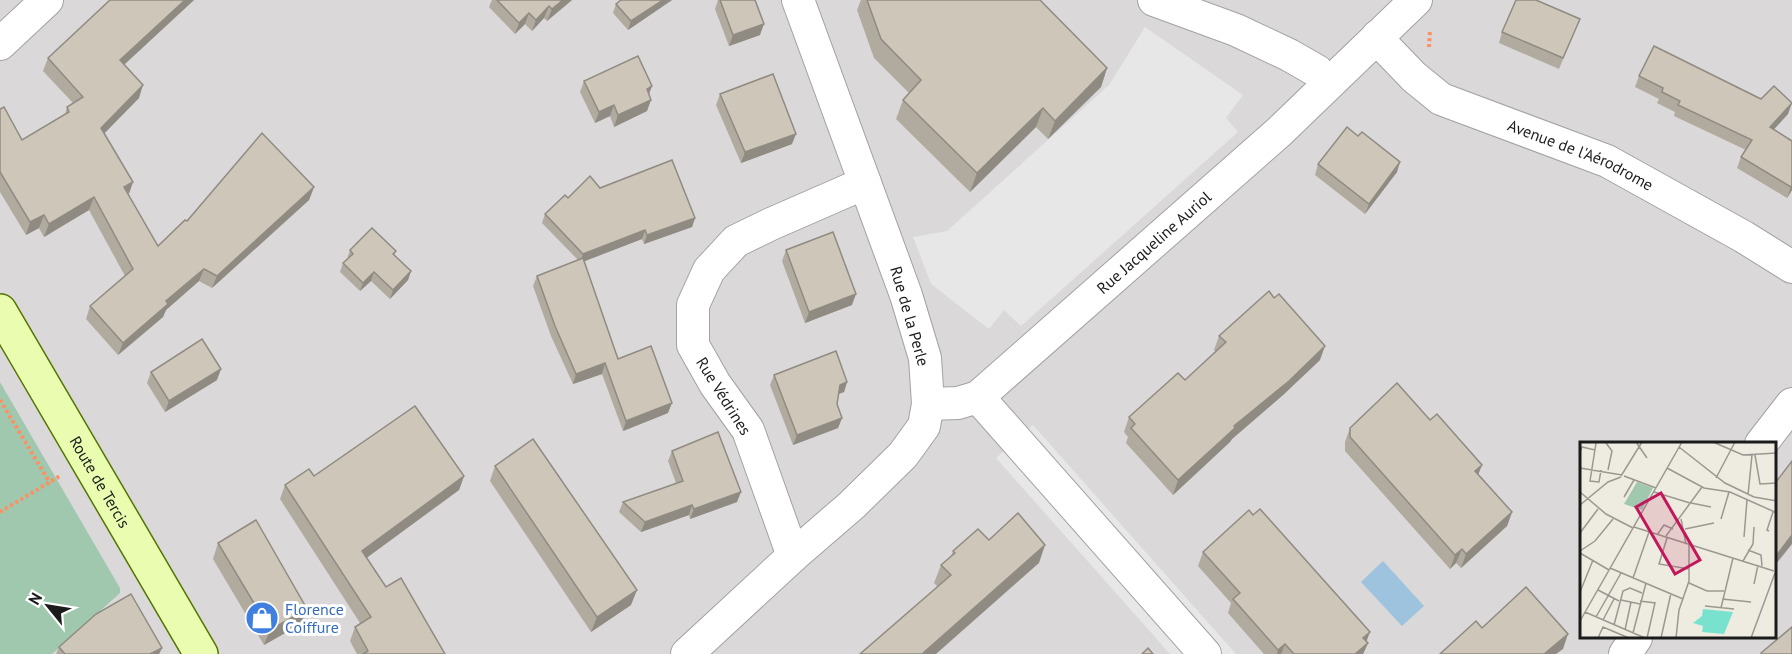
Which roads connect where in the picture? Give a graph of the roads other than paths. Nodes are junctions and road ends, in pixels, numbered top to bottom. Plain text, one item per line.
1 (47, 0) edge
2 (798, 0) edge
3 (1154, 0) edge
4 (1416, 0) edge
5 (1378, 36) junction
6 (0, 44) edge
7 (1328, 84) junction
8 (865, 183) junction
9 (1792, 267) edge
10 (0, 311) edge
11 (978, 397) junction
12 (928, 404) junction
13 (1792, 404) edge
14 (1763, 442) edge
15 (793, 556) junction
16 (1635, 639) edge
17 (201, 654) edge
18 (687, 654) edge
19 (1204, 654) edge
20 (1625, 654) edge

1 - 6 street
2 - 8 street, Rue de la Perle
3 - 7 street
4 - 5 street, Rue Jacqueline Auriol
5 - 7 street, Rue Jacqueline Auriol
5 - 9 street, Avenue de l'Aérodrome
7 - 11 street, Rue Jacqueline Auriol
8 - 12 street, Rue de la Perle
8 - 15 street, Rue Védrines
10 - 17 main road, Route de Tercis
11 - 12 street, Rue Jacqueline Auriol
11 - 19 street
12 - 15 street, Rue de la Perle
13 - 14 street
15 - 18 street, Rue de la Perle
16 - 20 street

